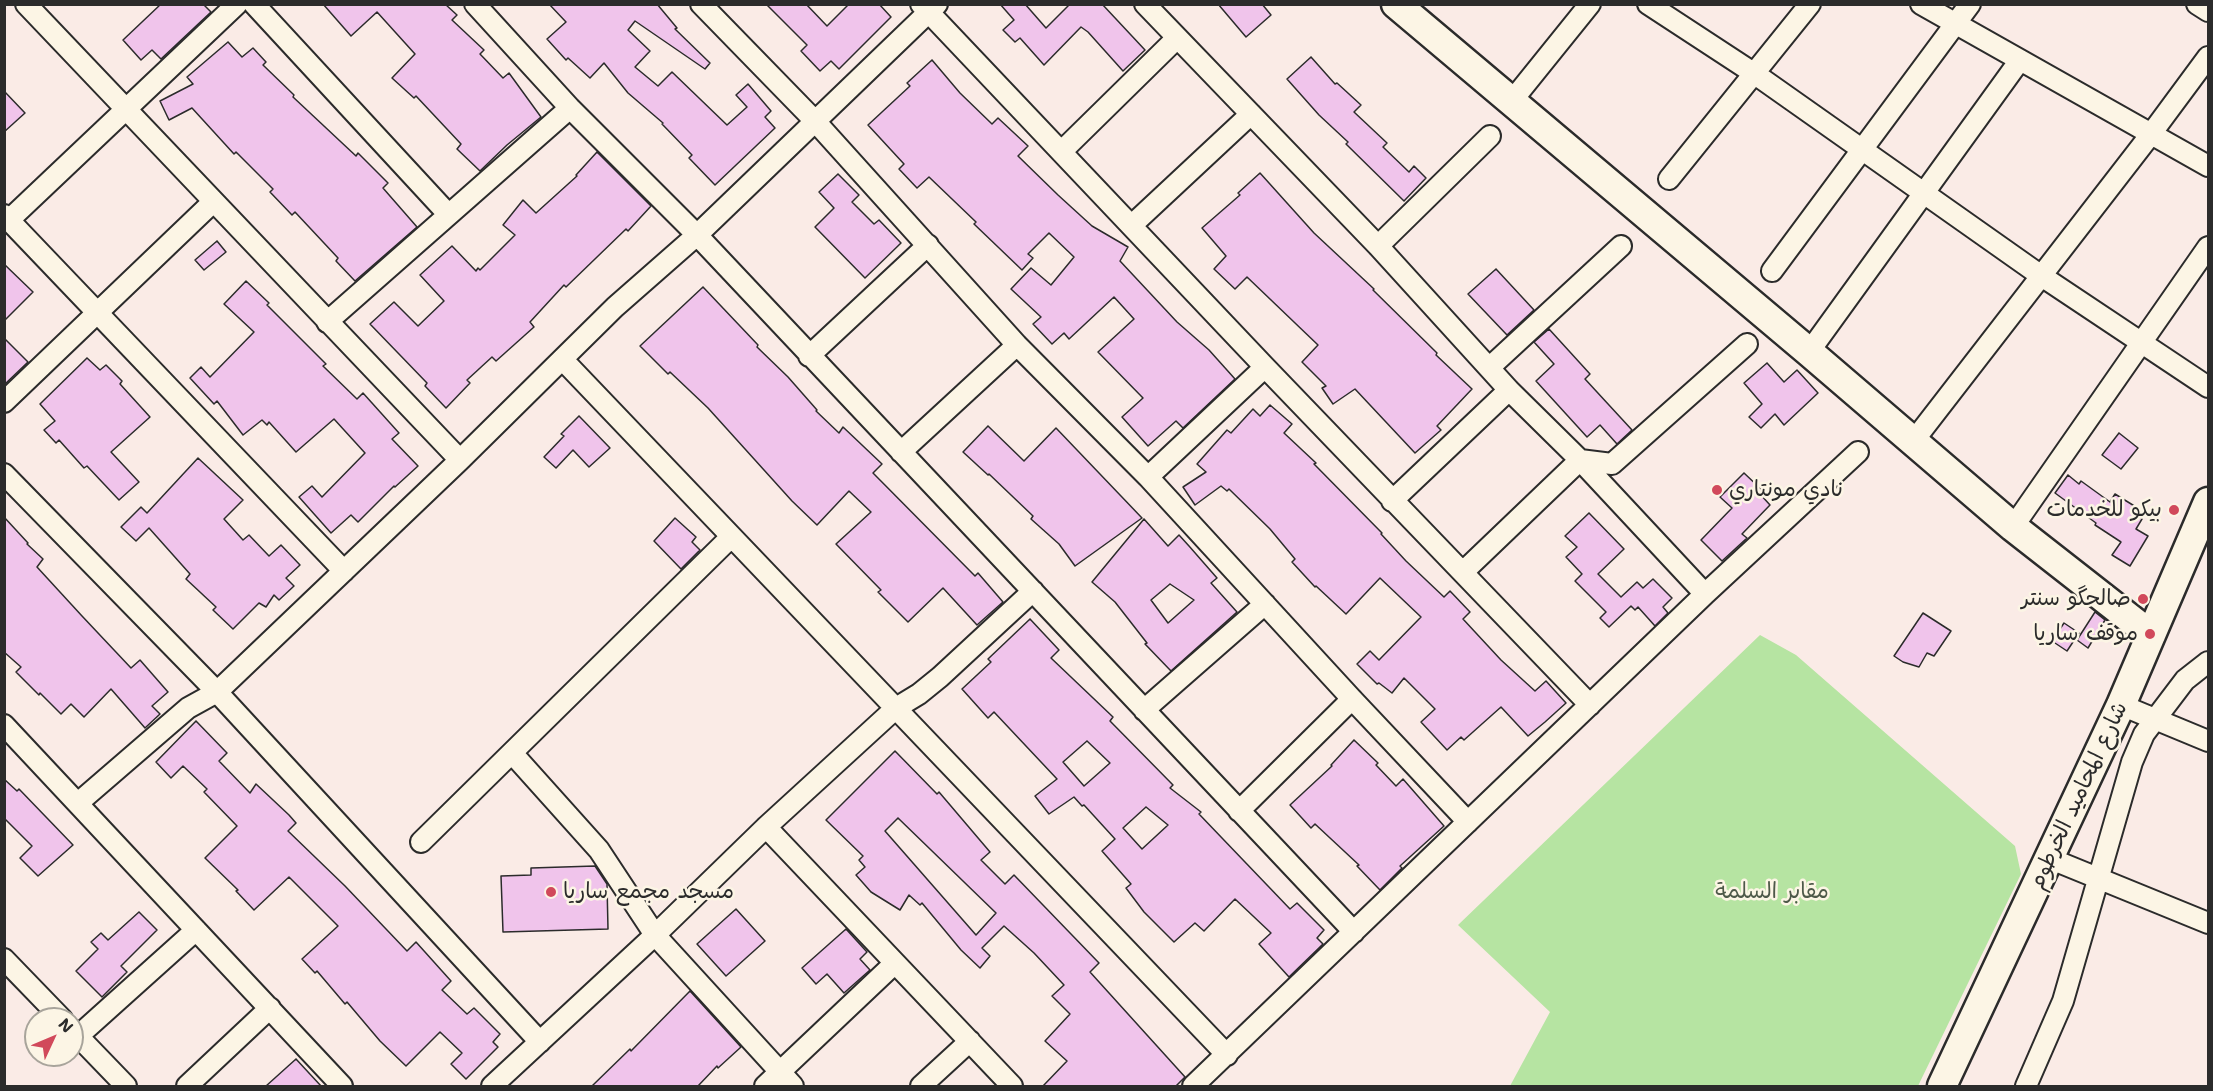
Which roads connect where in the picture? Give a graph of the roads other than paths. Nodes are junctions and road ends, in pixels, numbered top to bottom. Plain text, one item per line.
1 (26, 4) edge
2 (237, 4) edge
3 (254, 4) edge
4 (475, 4) edge
5 (701, 4) edge
6 (1145, 4) edge
7 (1396, 4) edge
8 (1590, 4) edge
9 (1648, 4) edge
10 (1810, 4) edge
11 (1921, 4) edge
12 (1970, 4) edge
13 (2198, 4) edge
14 (929, 7) edge
15 (2208, 11) edge
16 (1954, 25) junction
17 (1177, 38) junction
18 (2208, 57) edge
19 (2020, 60) junction
20 (1755, 74) junction
21 (1511, 102) junction
22 (570, 108) junction
23 (127, 109) junction
24 (1251, 114) junction
25 (814, 120) junction
26 (2151, 134) junction
27 (1490, 136) dead end
28 (1863, 149) junction
29 (1062, 151) junction
30 (2208, 166) edge
31 (1669, 179) dead end
32 (1925, 193) junction
33 (213, 202) junction
34 (448, 214) junction
35 (7, 217) edge
36 (1132, 225) junction
37 (697, 235) junction
38 (928, 245) junction
39 (1378, 246) junction
40 (1622, 246) dead end
41 (2208, 247) edge
42 (1772, 271) dead end
43 (2040, 275) junction
44 (98, 311) junction
45 (327, 322) junction
46 (2142, 343) junction
47 (1747, 344) dead end
48 (1017, 345) junction
49 (1809, 352) junction
50 (809, 356) junction
51 (563, 360) junction
52 (1265, 367) junction
53 (1490, 367) junction
54 (2208, 387) edge
55 (1509, 390) junction
56 (4, 402) edge
57 (1912, 442) junction
58 (901, 452) junction
59 (1858, 452) dead end
60 (460, 460) junction
61 (1580, 460) junction
62 (4, 474) edge
63 (1148, 477) junction
64 (1392, 501) junction
65 (2207, 511) edge
66 (2013, 527) junction
67 (731, 537) junction
68 (344, 571) junction
69 (1463, 572) junction
70 (1033, 591) junction
71 (1705, 594) junction
72 (1265, 604) junction
73 (2151, 635) junction
74 (2208, 662) edge
75 (217, 692) junction
76 (1352, 699) junction
77 (1590, 705) junction
78 (2121, 705) junction
79 (896, 708) junction
80 (1144, 710) junction
81 (2154, 718) junction
82 (4, 725) edge
83 (2208, 741) edge
84 (512, 753) junction
85 (78, 803) junction
86 (1239, 811) junction
87 (1468, 822) junction
88 (766, 827) junction
89 (421, 842) dead end
90 (2051, 859) junction
91 (2097, 878) junction
92 (2208, 923) edge
93 (196, 930) junction
94 (1354, 932) junction
95 (655, 934) junction
96 (4, 959) edge
97 (895, 963) junction
98 (50, 1007) edge
99 (270, 1008) junction
100 (84, 1025) edge
101 (970, 1041) junction
102 (84, 1042) edge
103 (540, 1042) junction
104 (1227, 1055) junction
105 (786, 1080) edge
106 (126, 1086) edge
107 (187, 1086) edge
108 (342, 1086) edge
109 (492, 1086) edge
110 (765, 1086) edge
111 (921, 1086) edge
112 (1012, 1086) edge
113 (1193, 1086) edge
114 (1942, 1086) edge
115 (2026, 1086) edge

1 - 23 street
2 - 23 street
3 - 34 street
4 - 22 street
5 - 25 street
6 - 17 street
7 - 21 street
8 - 21 street
9 - 20 street
10 - 20 street
11 - 16 street
12 - 16 street
13 - 15 street
14 - 25 street
14 - 29 street
16 - 19 street
16 - 28 street
17 - 24 street
17 - 29 street
18 - 26 street
19 - 26 street
19 - 32 street
20 - 28 street
20 - 31 street
21 - 49 street
22 - 34 street
22 - 37 street
23 - 33 street
23 - 35 street
24 - 36 street
24 - 39 street
25 - 37 street
25 - 38 street
26 - 30 street
26 - 43 street
27 - 39 street
28 - 32 street
28 - 42 street
29 - 36 street
32 - 43 street
32 - 49 street
33 - 44 street
33 - 45 street
34 - 45 street
35 - 44 street
36 - 52 street
37 - 50 street
37 - 51 street
38 - 48 street
38 - 50 street
39 - 53 street
40 - 53 street
41 - 46 street
43 - 46 street
43 - 57 street
44 - 56 street
44 - 68 street
45 - 60 street
46 - 54 street
46 - 66 street
47 - 61 street
48 - 58 street
48 - 63 street
49 - 57 street
50 - 58 street
51 - 60 street
51 - 67 street
52 - 63 street
52 - 64 street
53 - 55 street
55 - 61 street
55 - 64 street
57 - 66 street
58 - 70 street
59 - 71 street
60 - 68 street
61 - 69 street
61 - 71 street
62 - 75 street
63 - 72 street
64 - 69 street
65 - 73 street, شارع المحاميد الخرطوم
66 - 73 street
67 - 79 street
67 - 84 street
68 - 75 street
69 - 77 street
70 - 79 street
70 - 80 street
71 - 77 street
72 - 76 street
72 - 80 street
73 - 78 street, شارع المحاميد الخرطوم
74 - 81 street
75 - 85 street
75 - 103 street
76 - 86 street
76 - 87 street
77 - 87 street
78 - 81 street
78 - 90 street, شارع المحاميد الخرطوم
79 - 88 street
79 - 104 street
80 - 86 street
81 - 83 street
81 - 91 street
82 - 85 street
84 - 89 street
84 - 95 street
85 - 93 street
86 - 94 street
87 - 94 street
88 - 95 street
88 - 97 street
90 - 91 street
90 - 114 street, شارع المحاميد الخرطوم
91 - 92 street
91 - 115 street
93 - 99 street
93 - 100 street
94 - 104 street
95 - 103 street
95 - 105 street
96 - 98 street
97 - 101 street
97 - 105 street
99 - 107 street
99 - 108 street
101 - 111 street
101 - 112 street
102 - 106 street
103 - 109 street
104 - 113 street
105 - 110 street

